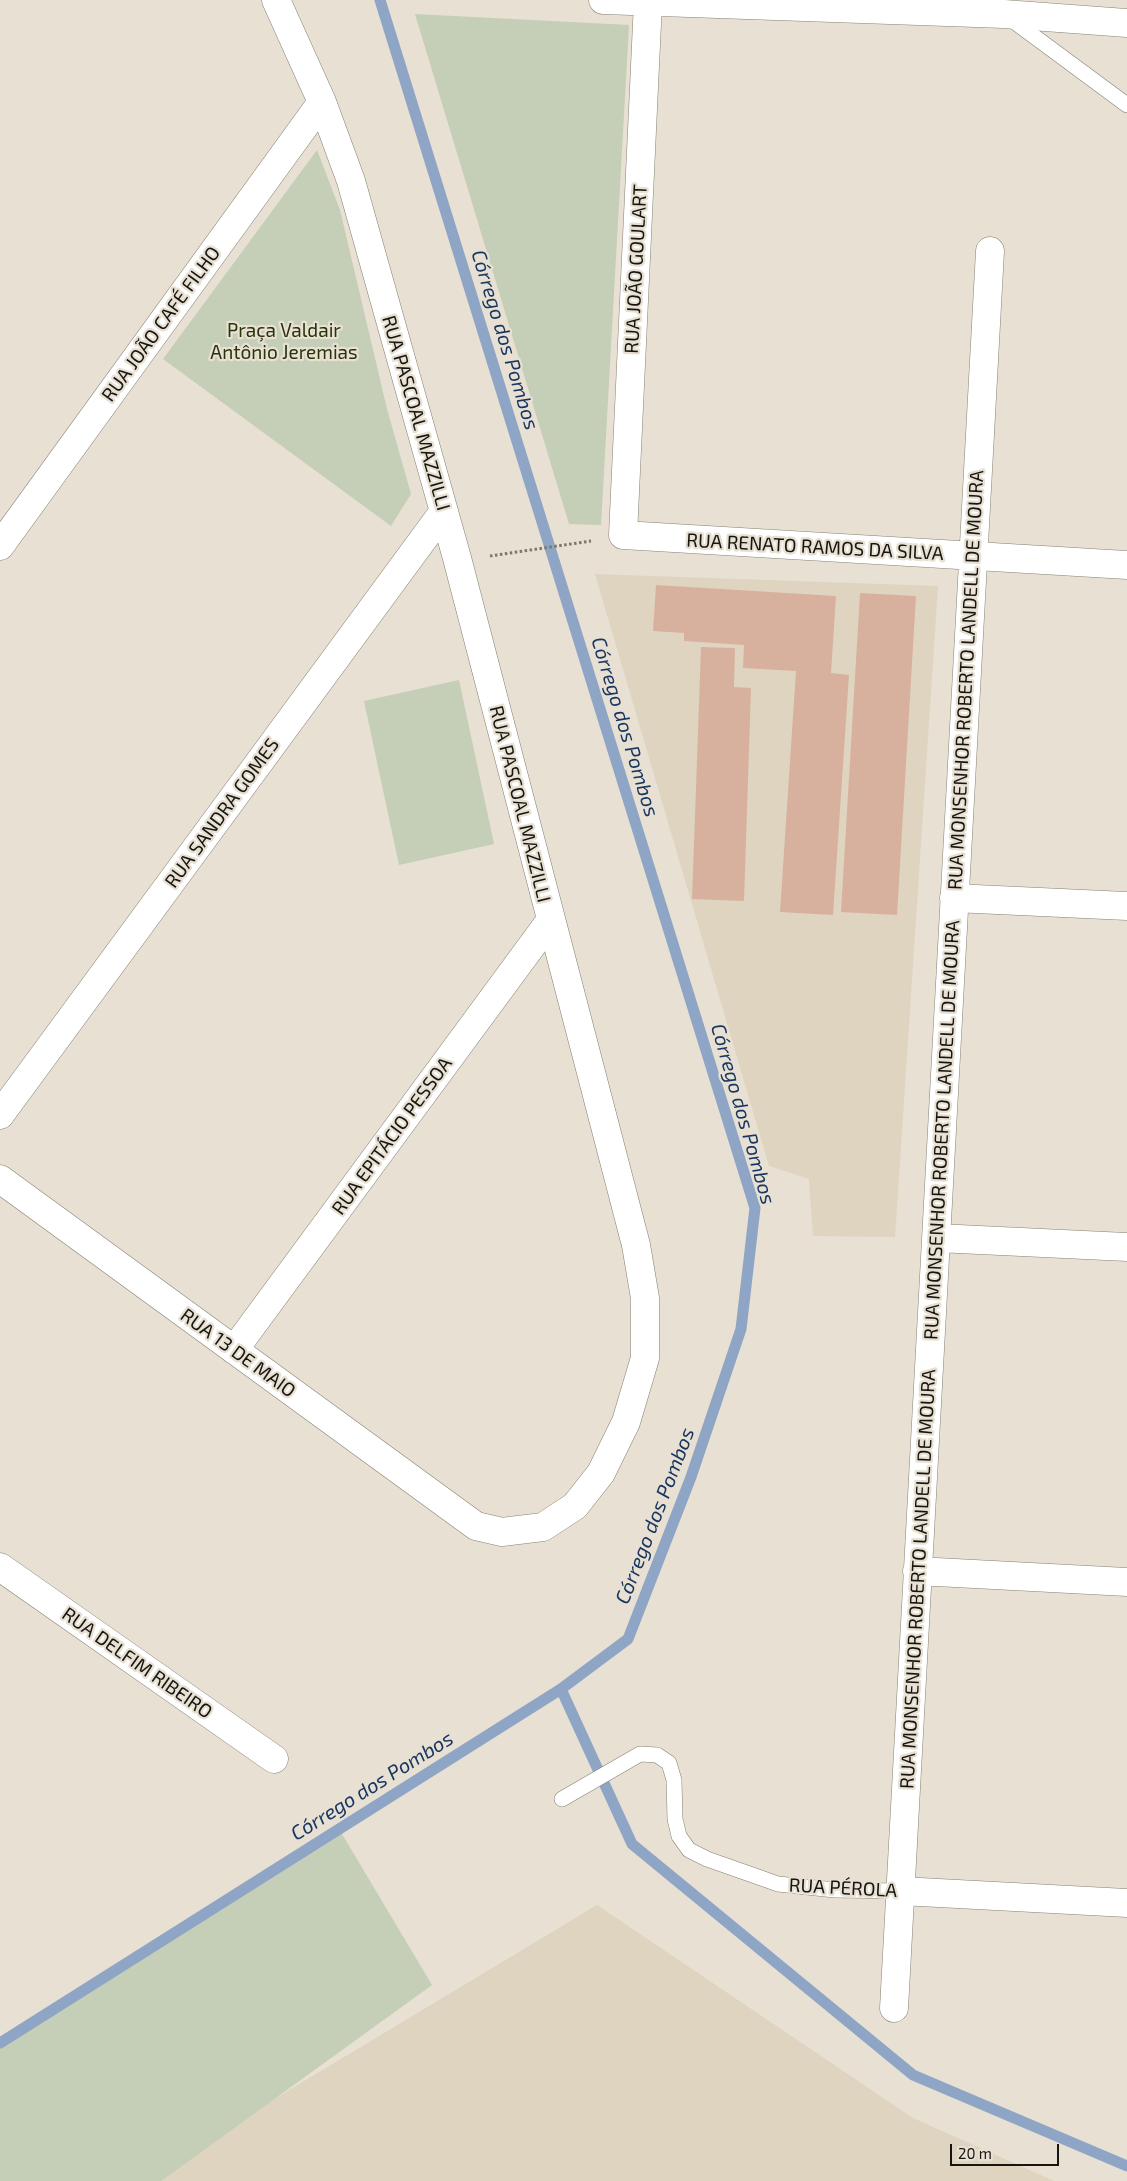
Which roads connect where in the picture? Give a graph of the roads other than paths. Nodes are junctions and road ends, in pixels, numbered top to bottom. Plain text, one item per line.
1 (276, 0) edge
2 (603, 0) edge
3 (648, 1) edge
4 (1004, 14) junction
5 (1127, 23) edge
6 (322, 102) junction
7 (1127, 105) edge
8 (990, 251) dead end
9 (444, 511) junction
10 (623, 536) joint
11 (0, 546) edge
12 (973, 556) junction
13 (1127, 564) edge
14 (954, 898) junction
15 (1127, 906) edge
16 (550, 921) junction
17 (0, 1116) edge
18 (0, 1179) edge
19 (937, 1238) junction
20 (1127, 1247) edge
21 (234, 1350) junction
22 (476, 1526) joint
23 (917, 1571) junction
24 (4, 1578) edge
25 (1127, 1582) edge
26 (274, 1759) dead end
27 (562, 1799) dead end
28 (901, 1891) junction
29 (1127, 1903) edge
30 (894, 2008) dead end

1 - 6 street, RUA PASCOAL MAZZILLI
2 - 3 street
3 - 4 street
3 - 10 street, RUA JOÃO GOULART
4 - 5 street
4 - 7 lane
6 - 9 street, RUA PASCOAL MAZZILLI
6 - 11 street, RUA JOÃO CAFÉ FILHO
8 - 12 street, RUA MONSENHOR ROBERTO LANDELL DE MOURA
9 - 16 street, RUA PASCOAL MAZZILLI
9 - 17 street, RUA SANDRA GOMES
10 - 12 street, RUA RENATO RAMOS DA SILVA
12 - 13 street, RUA RENATO RAMOS DA SILVA
12 - 14 street, RUA MONSENHOR ROBERTO LANDELL DE MOURA
14 - 15 street
14 - 19 street, RUA MONSENHOR ROBERTO LANDELL DE MOURA
16 - 21 street, RUA EPITÁCIO PESSOA
16 - 22 street, RUA PASCOAL MAZZILLI
18 - 21 street, RUA 13 DE MAIO
19 - 20 street
19 - 23 street, RUA MONSENHOR ROBERTO LANDELL DE MOURA
21 - 22 street, RUA 13 DE MAIO
23 - 25 street
23 - 28 street, RUA MONSENHOR ROBERTO LANDELL DE MOURA
24 - 26 street, RUA DELFIM RIBEIRO
27 - 28 lane, RUA PÉROLA
28 - 29 street, RUA PÉROLA
28 - 30 street, RUA MONSENHOR ROBERTO LANDELL DE MOURA

